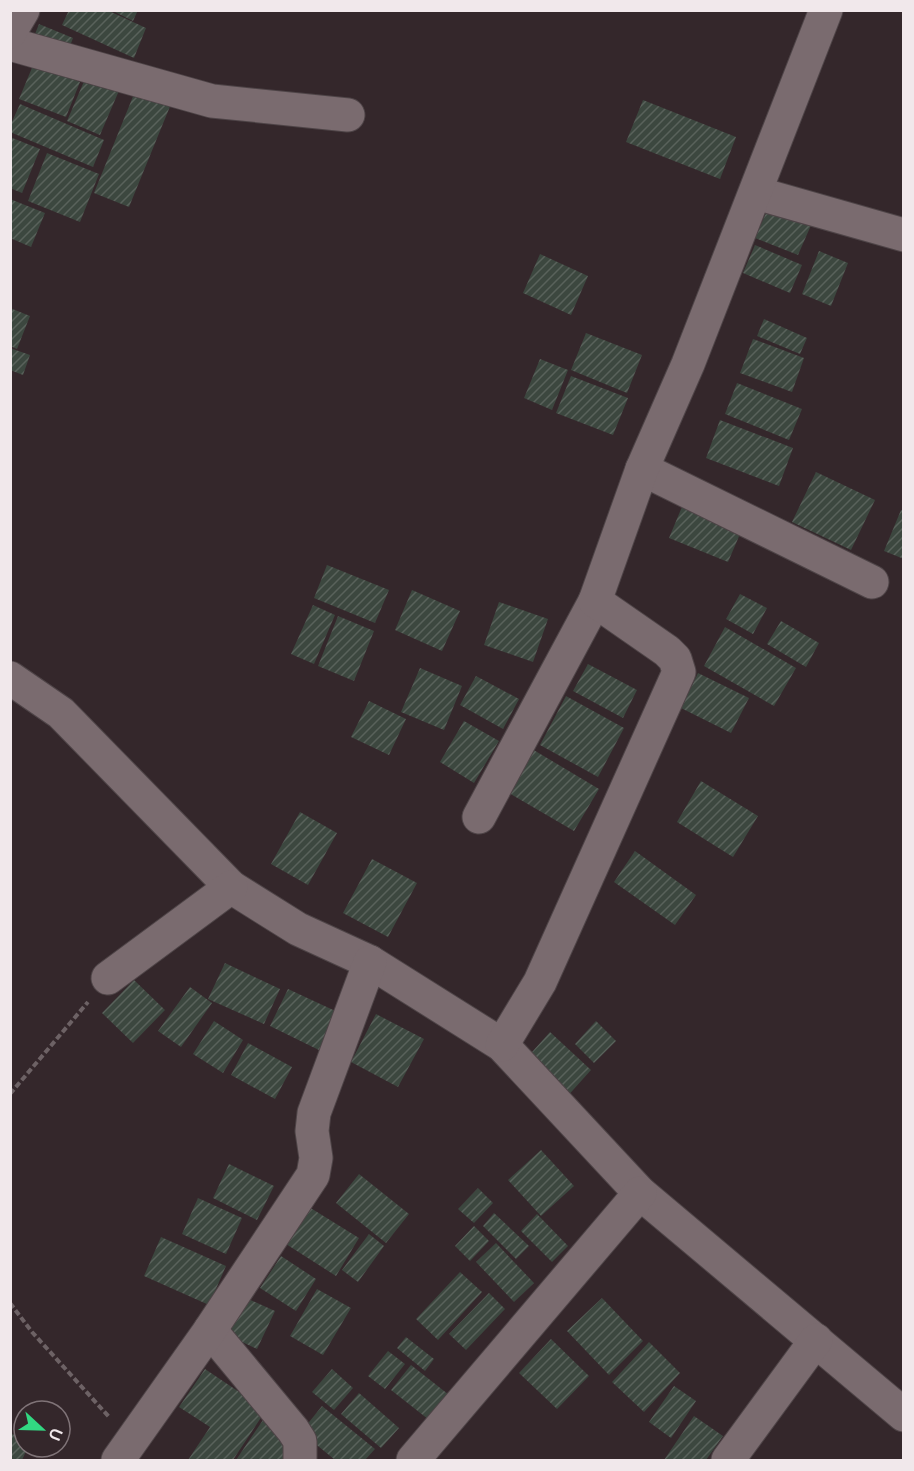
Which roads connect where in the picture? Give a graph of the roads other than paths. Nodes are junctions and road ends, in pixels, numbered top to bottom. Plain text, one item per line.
1 (23, 10) edge
2 (826, 10) edge
3 (10, 32) edge
4 (10, 44) edge
5 (348, 115) dead end
6 (756, 193) junction
7 (903, 235) edge
8 (642, 469) junction
9 (872, 582) dead end
10 (595, 601) junction
11 (10, 678) edge
12 (479, 817) dead end
13 (231, 887) junction
14 (370, 962) junction
15 (108, 978) road end
16 (502, 1045) junction
17 (640, 1193) junction
18 (210, 1330) junction
19 (816, 1340) junction
20 (903, 1415) edge
21 (125, 1451) edge
22 (300, 1461) edge
23 (413, 1461) edge
24 (728, 1461) edge

1 - 3 street
2 - 6 street
4 - 5 street
6 - 7 street
6 - 8 street
8 - 9 street
8 - 10 street
10 - 12 street
10 - 16 street
11 - 13 street
13 - 14 street
13 - 15 street
14 - 16 street
14 - 18 street
16 - 17 street
17 - 19 street
17 - 23 street
18 - 21 street
18 - 22 street
19 - 20 street
19 - 24 street

